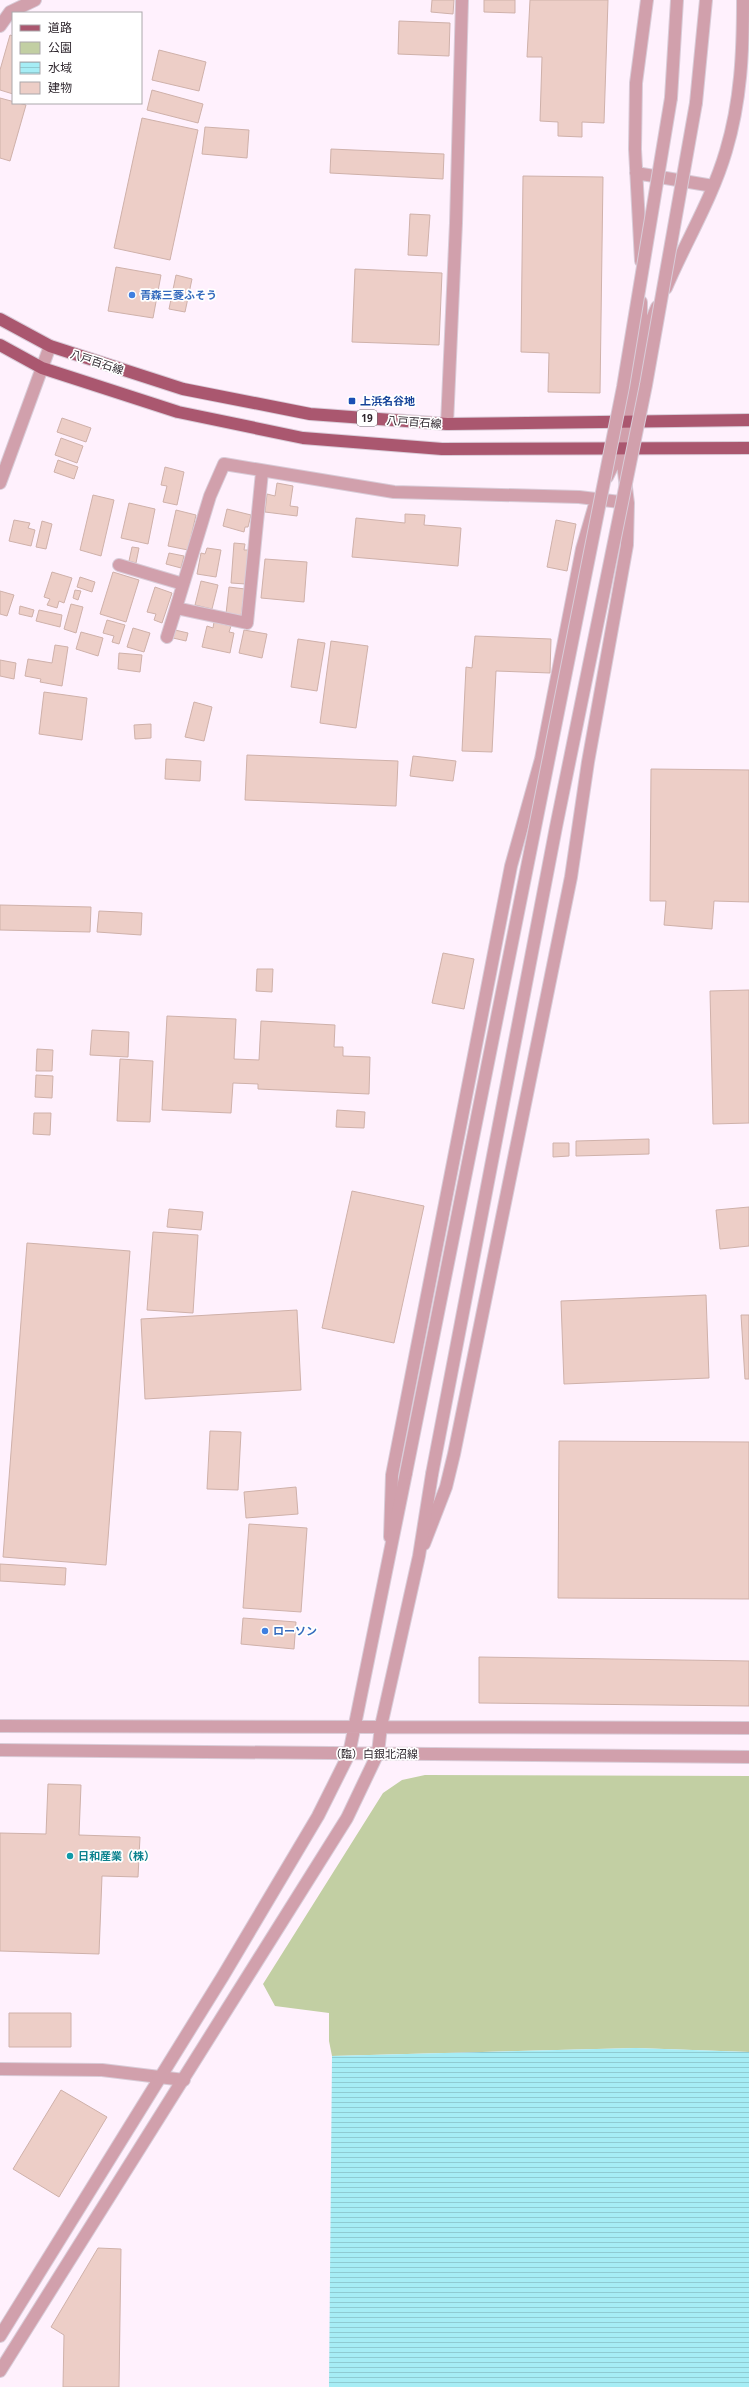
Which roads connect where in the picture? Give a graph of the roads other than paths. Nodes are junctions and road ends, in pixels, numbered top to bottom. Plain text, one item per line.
1 (34, 0) edge
2 (462, 0) edge
3 (647, 0) edge
4 (677, 0) edge
5 (706, 0) edge
6 (743, 0) edge
7 (0, 26) edge
8 (636, 172) junction
9 (713, 186) junction
10 (0, 319) edge
11 (0, 345) edge
12 (641, 345) junction
13 (50, 346) junction
14 (42, 368) junction
15 (627, 420) junction
16 (749, 420) edge
17 (447, 424) junction
18 (749, 448) edge
19 (621, 449) junction
20 (3, 463) edge
21 (262, 472) junction
22 (0, 483) edge
23 (596, 498) junction
24 (628, 503) junction
25 (119, 565) dead end
26 (183, 584) junction
27 (176, 608) junction
28 (167, 637) dead end
29 (389, 1552) junction
30 (419, 1556) junction
31 (0, 1726) edge
32 (354, 1726) junction
33 (381, 1726) junction
34 (749, 1728) edge
35 (0, 1750) edge
36 (378, 1753) junction
37 (350, 1754) junction
38 (749, 1757) edge
39 (0, 2069) edge
40 (159, 2076) junction
41 (184, 2080) junction
42 (0, 2336) edge
43 (0, 2371) edge

1 - 7 street
2 - 17 street
3 - 8 street
4 - 29 street, bridge
5 - 30 street, bridge
6 - 9 street
8 - 9 street
8 - 12 street
9 - 12 street
10 - 13 main road, 八戸百石線 / 19
11 - 14 main road, 八戸百石線 / 19
12 - 15 street
13 - 14 street
13 - 17 main road, 八戸百石線 / 19
14 - 19 main road, 八戸百石線 / 19
14 - 20 street
15 - 16 main road, 八戸百石線 / 19
15 - 17 main road, 八戸百石線 / 19
15 - 19 street
18 - 19 main road, 八戸百石線 / 19
19 - 23 street
19 - 24 street
20 - 22 street
21 - 23 street
21 - 26 street
21 - 27 street
23 - 24 street
23 - 29 street
24 - 30 street
25 - 26 street
26 - 27 street
27 - 28 street
29 - 32 street
30 - 33 street
31 - 32 street
32 - 33 street
32 - 37 street
33 - 34 street
33 - 36 street
35 - 37 street, （臨）白銀北沼線
36 - 37 street, （臨）白銀北沼線
36 - 38 street, （臨）白銀北沼線
36 - 41 street
37 - 40 street
39 - 40 street
40 - 41 street
40 - 42 street
41 - 43 street

